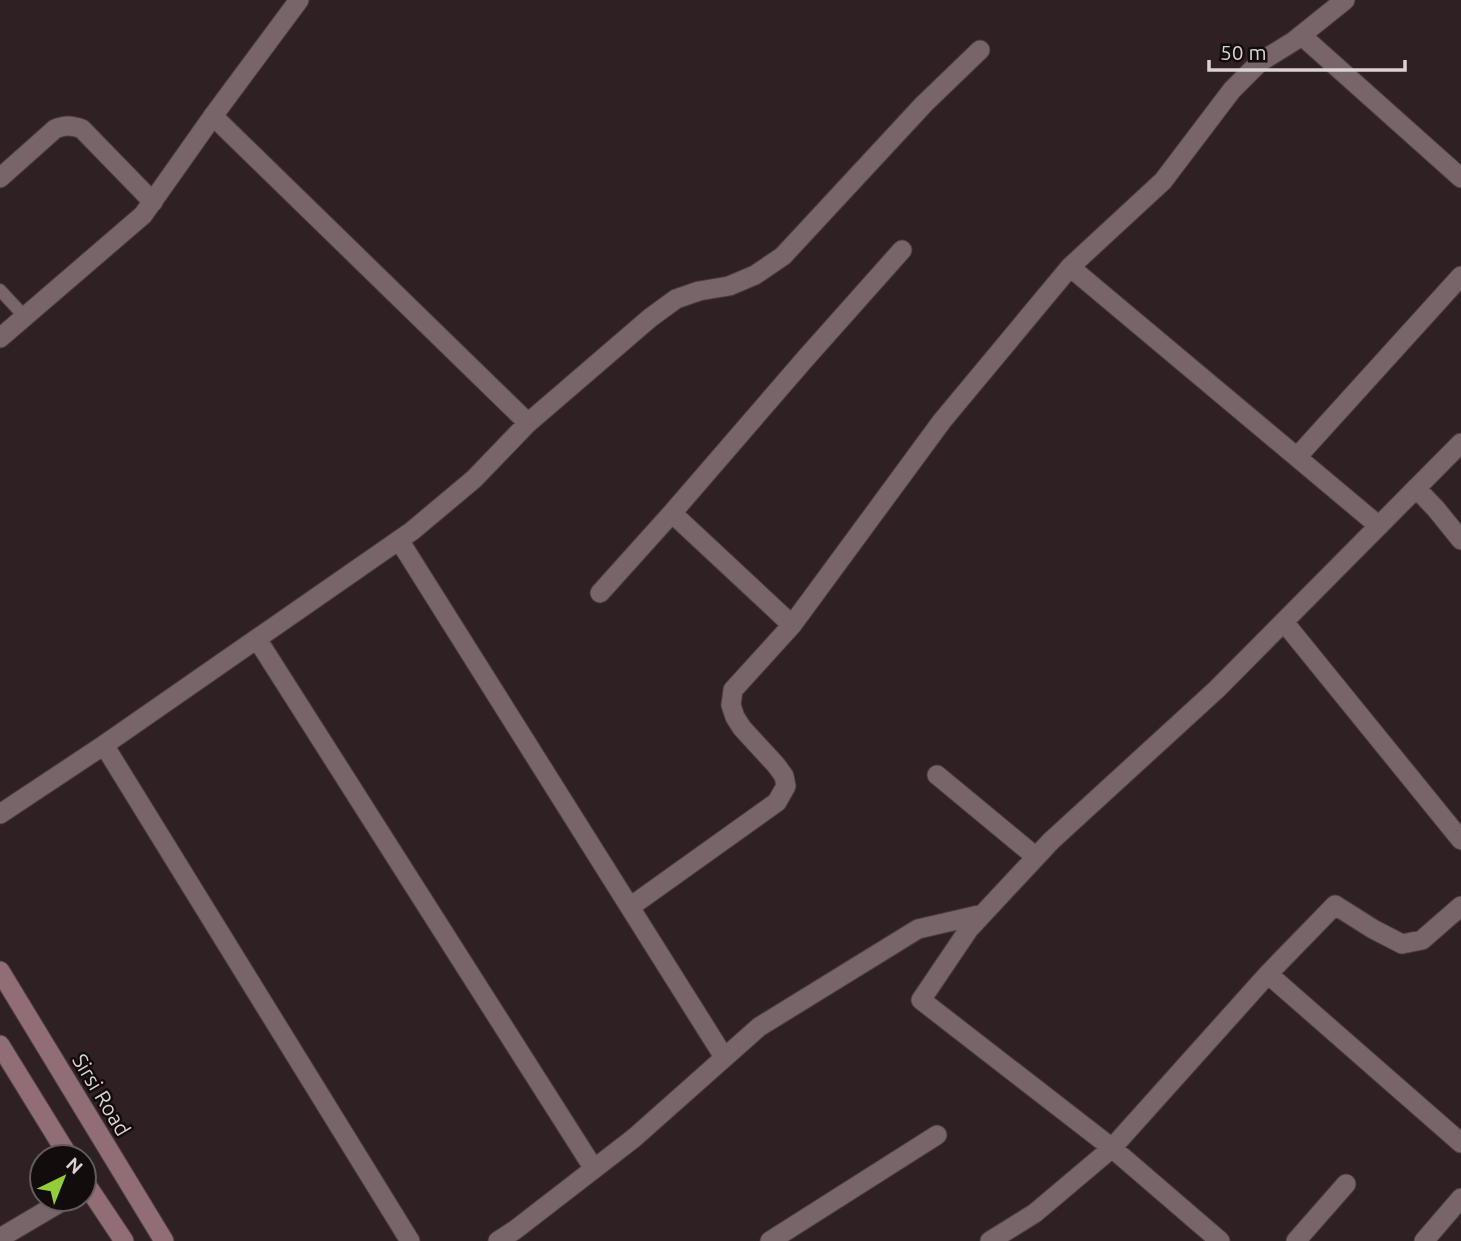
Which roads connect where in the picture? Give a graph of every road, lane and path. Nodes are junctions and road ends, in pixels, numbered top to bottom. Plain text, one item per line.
1 (299, 0) edge
2 (1345, 0) edge
3 (1301, 35) junction
4 (980, 50) dead end
5 (213, 116) junction
6 (1461, 177) edge
7 (0, 178) edge
8 (153, 202) junction
9 (902, 250) dead end
10 (1070, 267) junction
11 (1461, 276) edge
12 (0, 290) edge
13 (24, 317) junction
14 (0, 338) edge
15 (528, 423) junction
16 (1461, 443) edge
17 (1297, 457) junction
18 (1416, 488) junction
19 (672, 513) junction
20 (1379, 526) junction
21 (399, 540) junction
22 (1461, 540) edge
23 (600, 593) dead end
24 (1284, 622) junction
25 (792, 625) junction
26 (257, 639) junction
27 (104, 745) junction
28 (937, 775) dead end
29 (0, 814) edge
30 (1461, 840) edge
31 (1036, 857) junction
32 (1461, 906) edge
33 (630, 907) junction
34 (983, 914) junction
35 (0, 971) edge
36 (1268, 974) junction
37 (0, 1045) edge
38 (724, 1057) junction
39 (937, 1135) dead end
40 (60, 1143) edge
41 (1461, 1143) edge
42 (1112, 1148) junction
43 (594, 1169) junction
44 (1346, 1184) dead end
45 (1461, 1198) edge
46 (98, 1204) edge
47 (42, 1213) edge
48 (0, 1238) edge
49 (124, 1241) edge
50 (164, 1241) edge
51 (410, 1241) edge
52 (498, 1241) edge
53 (770, 1241) edge
54 (990, 1241) edge
55 (1220, 1241) edge
56 (1296, 1241) edge
57 (1424, 1241) edge

1 - 5 street
2 - 3 street
3 - 6 street
3 - 10 street
4 - 15 street
5 - 8 street
5 - 15 street
7 - 8 street
8 - 13 street
9 - 19 street
10 - 17 street
10 - 25 street
11 - 17 street
12 - 13 lane
13 - 14 street
15 - 21 street
16 - 18 street
17 - 20 street
18 - 20 street
18 - 22 street
19 - 23 street
19 - 25 street
20 - 24 street
21 - 26 street
21 - 33 street
24 - 30 street
24 - 31 street
25 - 33 street
26 - 27 street
26 - 43 street
27 - 29 street
27 - 51 street
28 - 31 street
31 - 34 street
32 - 36 street
33 - 38 street
34 - 38 street
34 - 42 street
35 - 50 main road, Sirsi Road
36 - 41 street
36 - 42 street
37 - 40 main road
38 - 43 street
39 - 53 street
42 - 54 street
42 - 55 street
43 - 52 street
44 - 56 street
45 - 57 street
46 - 49 main road
47 - 48 street

